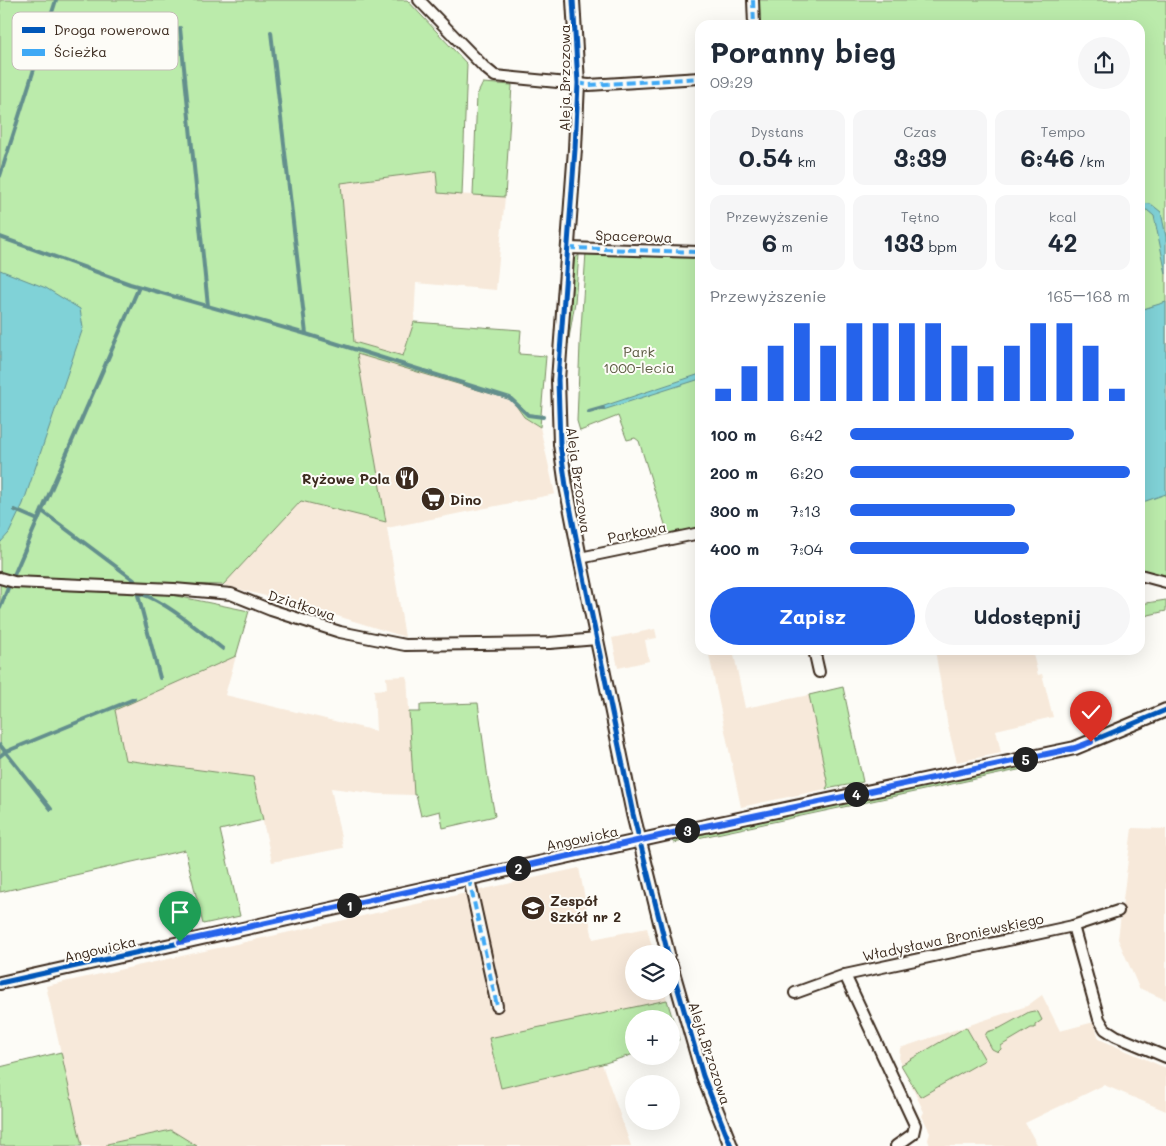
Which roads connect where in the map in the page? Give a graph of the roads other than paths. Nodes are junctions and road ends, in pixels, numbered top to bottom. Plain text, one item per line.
1 (419, 0) edge
2 (573, 0) edge
3 (753, 0) edge
4 (754, 20) edge
5 (695, 78) edge
6 (578, 83) junction
7 (568, 248) junction
8 (695, 252) edge
9 (695, 534) edge
10 (580, 558) junction
11 (1145, 576) edge
12 (0, 578) edge
13 (1166, 582) edge
14 (597, 639) junction
15 (815, 655) edge
16 (819, 672) dead end
17 (1166, 710) edge
18 (639, 841) junction
19 (469, 879) junction
20 (1118, 912) dead end
21 (1073, 926) junction
22 (666, 945) edge
23 (845, 975) junction
24 (0, 983) edge
25 (795, 992) dead end
26 (680, 996) edge
27 (497, 1006) dead end
28 (1166, 1057) edge
29 (731, 1146) edge
30 (896, 1146) edge

1 - 6 street
2 - 6 street, Aleja Brzozowa
3 - 4 street
5 - 6 street
6 - 7 street, Aleja Brzozowa
7 - 8 street, Spacerowa
7 - 10 street, Aleja Brzozowa
9 - 10 street, Parkowa
10 - 14 street, Aleja Brzozowa
11 - 13 street
12 - 14 street, Działkowa
14 - 18 street, Aleja Brzozowa
15 - 16 street
17 - 18 street, Angowicka
18 - 19 street, Angowicka
18 - 22 street, Aleja Brzozowa
19 - 24 street, Angowicka
19 - 27 street
20 - 21 street, Władysława Broniewskiego
21 - 23 street, Władysława Broniewskiego
21 - 28 street
23 - 25 street, Władysława Broniewskiego
23 - 30 street
26 - 29 street, Aleja Brzozowa

